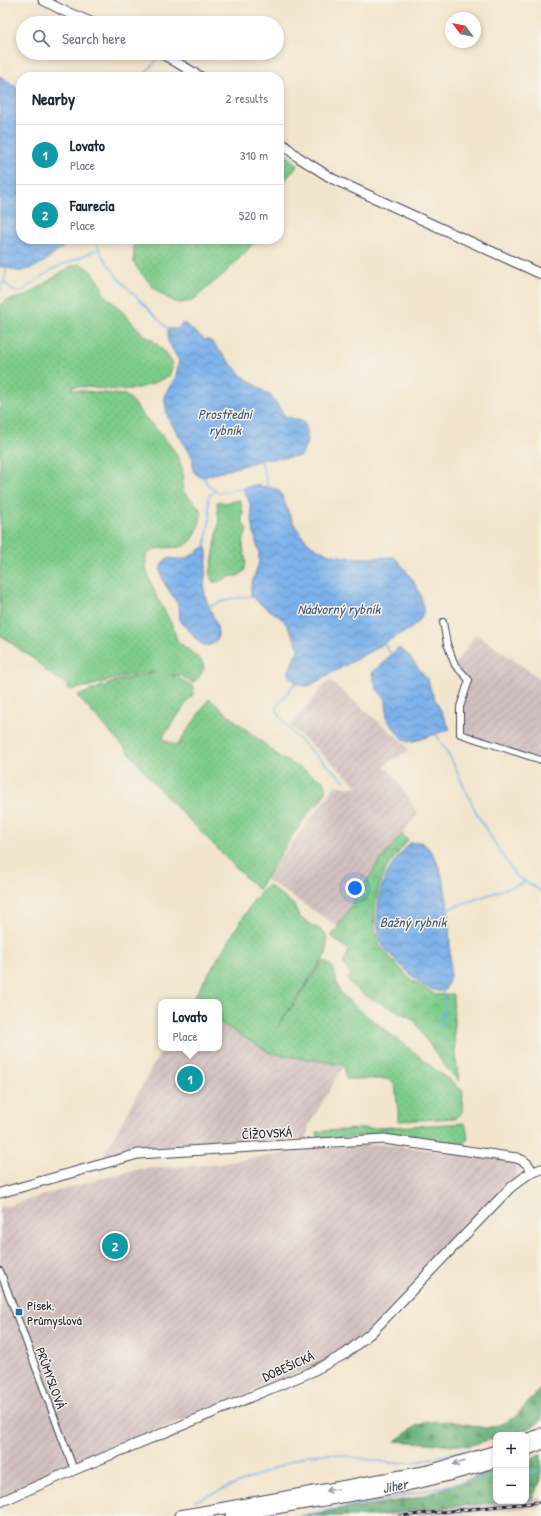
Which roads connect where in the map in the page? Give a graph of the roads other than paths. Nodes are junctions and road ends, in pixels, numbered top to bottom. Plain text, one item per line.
1 (43, 0) edge
2 (76, 16) edge
3 (173, 60) edge
4 (193, 72) edge
5 (284, 145) edge
6 (541, 274) edge
7 (443, 622) dead end
8 (541, 760) edge
9 (537, 1170) edge
10 (0, 1193) edge
11 (0, 1271) edge
12 (541, 1434) edge
13 (529, 1439) edge
14 (541, 1444) edge
15 (529, 1449) edge
16 (493, 1452) edge
17 (493, 1462) edge
18 (74, 1470) junction
19 (0, 1502) edge
20 (180, 1516) edge
21 (230, 1516) edge

1 - 2 street
3 - 4 street
5 - 6 street
7 - 8 street
9 - 10 street, ČÍŽOVSKÁ
9 - 18 street, DOBEŠICKÁ
11 - 18 street, PRŮMYSLOVÁ
12 - 13 highway
14 - 15 highway
16 -> 20 highway
17 - 21 highway
18 - 19 street, DOBEŠICKÁ

